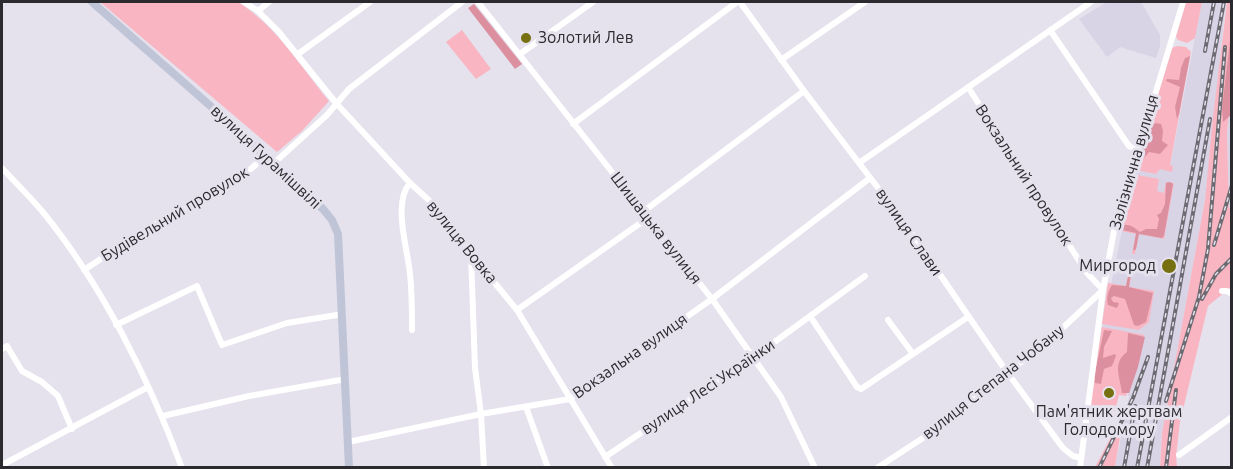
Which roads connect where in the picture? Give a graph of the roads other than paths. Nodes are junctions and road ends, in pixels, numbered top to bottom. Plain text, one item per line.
1 (92, 2) edge
2 (244, 2) edge
3 (269, 2) edge
4 (370, 2) edge
5 (462, 2) edge
6 (478, 2) edge
7 (593, 2) edge
8 (739, 2) edge
9 (865, 2) edge
10 (1091, 2) edge
11 (1183, 2) edge
12 (258, 11) junction
13 (1050, 30) junction
14 (298, 54) junction
15 (520, 54) junction
16 (781, 60) junction
17 (968, 87) junction
18 (804, 91) junction
19 (336, 104) junction
20 (573, 124) junction
21 (1137, 150) junction
22 (265, 155) junction
23 (859, 163) junction
24 (273, 164) junction
25 (2, 168) edge
26 (870, 178) junction
27 (410, 183) junction
28 (644, 211) junction
29 (649, 217) junction
30 (471, 254) junction
31 (84, 270) junction
32 (865, 276) dead end
33 (1103, 290) junction
34 (1222, 291) dead end
35 (1232, 294) edge
36 (712, 299) junction
37 (517, 310) junction
38 (343, 314) junction
39 (810, 316) junction
40 (968, 317) junction
41 (888, 320) dead end
42 (116, 325) junction
43 (412, 330) dead end
44 (2, 349) edge
45 (913, 354) junction
46 (754, 357) junction
47 (1007, 373) junction
48 (346, 379) junction
49 (148, 387) junction
50 (570, 399) junction
51 (526, 406) junction
52 (481, 414) junction
53 (163, 416) junction
54 (1232, 417) edge
55 (72, 429) junction
56 (348, 442) junction
57 (1179, 455) dead end
58 (605, 457) junction
59 (1081, 458) junction
60 (2, 465) edge
61 (182, 468) edge
62 (350, 468) edge
63 (484, 468) edge
64 (548, 468) edge
65 (612, 468) edge
66 (814, 468) edge
67 (877, 468) edge
68 (1080, 468) edge

1 - 22 main road, вулиця Гурамішвілі
2 - 12 street, вулиця Вовка
3 - 12 street
4 - 14 street
5 - 19 street
6 - 15 street, Шишацька вулиця
7 - 15 street
8 - 16 street, вулиця Слави
8 - 20 street
9 - 16 street
10 - 13 street
11 - 21 street, Залізнична вулиця
12 - 14 street, вулиця Вовка
13 - 17 street
13 - 21 street
14 - 19 street, вулиця Вовка
15 - 20 street, Шишацька вулиця
16 - 18 street, вулиця Слави
17 - 23 street
17 - 33 street, Вокзальний провулок
18 - 23 street, вулиця Слави
18 - 28 street
19 - 24 street
19 - 27 street, вулиця Вовка
20 - 28 street, Шишацька вулиця
21 - 33 street, Залізнична вулиця
22 - 24 main road, вулиця Гурамішвілі
22 - 31 street, Будівельний провулок
23 - 26 street, вулиця Слави
24 - 38 main road, вулиця Гурамішвілі
25 - 31 street
26 - 36 street, Вокзальна вулиця
26 - 40 street, вулиця Слави
27 - 30 street, вулиця Вовка
27 - 43 street
28 - 29 street, Шишацька вулиця
29 - 36 street, Шишацька вулиця
29 - 37 street
30 - 37 street, вулиця Вовка
30 - 52 street
31 - 42 street
32 - 39 street, вулиця Лесі Українки
33 - 47 street, вулиця Степана Чобану
33 - 59 street, Залізнична вулиця
34 - 35 street
36 - 46 street, Шишацька вулиця
36 - 50 street, Вокзальна вулиця
37 - 50 street, вулиця Вовка
38 - 42 street
38 - 48 main road, вулиця Гурамішвілі
39 - 45 street
39 - 46 street, вулиця Лесі Українки
40 - 45 street
40 - 47 street, вулиця Слави
41 - 45 street
42 - 49 street
44 - 55 street
46 - 58 street, вулиця Лесі Українки
46 - 66 street, Шишацька вулиця
47 - 59 street, вулиця Слави
47 - 67 street, вулиця Степана Чобану
48 - 53 street
48 - 56 main road, вулиця Гурамішвілі
49 - 53 street
49 - 55 street
50 - 51 street, Вокзальна вулиця
50 - 58 street, вулиця Вовка
51 - 52 street, Вокзальна вулиця
51 - 64 street
52 - 56 street, Вокзальна вулиця
52 - 63 street
53 - 61 street
54 - 57 street
55 - 60 street
56 - 62 main road, вулиця Гурамішвілі
58 - 65 street, вулиця Вовка
59 - 68 street, Залізнична вулиця

